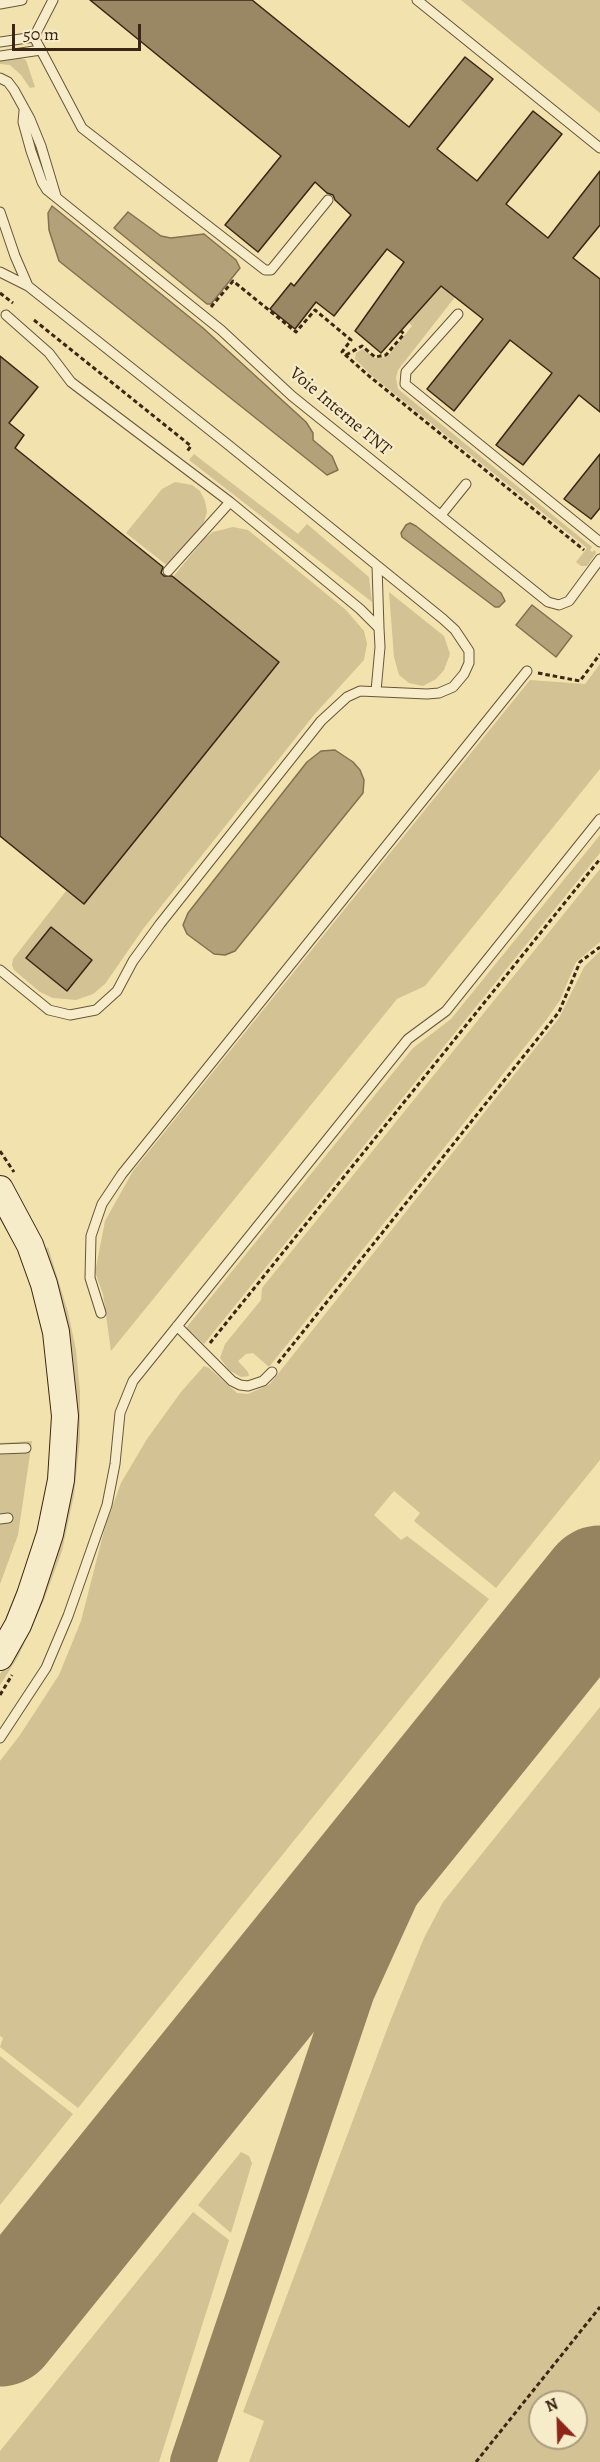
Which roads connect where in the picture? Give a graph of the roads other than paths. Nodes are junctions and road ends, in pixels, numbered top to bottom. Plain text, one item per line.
1 (22, 0) edge
2 (53, 0) edge
3 (417, 0) edge
4 (0, 4) edge
5 (34, 37) junction
6 (0, 42) edge
7 (41, 50) junction
8 (0, 56) edge
9 (0, 78) edge
10 (600, 148) edge
11 (328, 201) dead end
12 (0, 212) edge
13 (0, 272) edge
14 (28, 286) junction
15 (458, 314) dead end
16 (6, 315) dead end
17 (466, 484) dead end
18 (230, 502) junction
19 (441, 515) junction
20 (600, 542) edge
21 (600, 559) edge
22 (377, 567) junction
23 (168, 571) dead end
24 (380, 628) junction
25 (528, 671) road end
26 (376, 691) junction
27 (600, 819) edge
28 (0, 970) edge
29 (0, 1189) edge
30 (101, 1313) dead end
31 (177, 1326) junction
32 (272, 1372) road end
33 (26, 1448) dead end
34 (0, 1449) edge
35 (0, 1657) edge
36 (0, 1738) edge

1 - 4 lane
2 - 5 lane
3 - 10 lane
5 - 6 lane
5 - 7 lane
7 - 8 lane
7 - 11 lane
9 - 19 lane, Voie Interne TNT
12 - 14 lane
13 - 14 lane
14 - 22 lane
15 - 20 lane
16 - 18 lane
17 - 19 lane
18 - 23 lane
18 - 24 lane
19 - 21 lane, Voie Interne TNT
22 - 24 lane
22 - 26 lane
24 - 26 lane
25 - 30 lane
26 - 28 lane
27 - 31 lane
29 - 35 main road
31 - 32 lane
31 - 36 lane
33 - 34 lane

